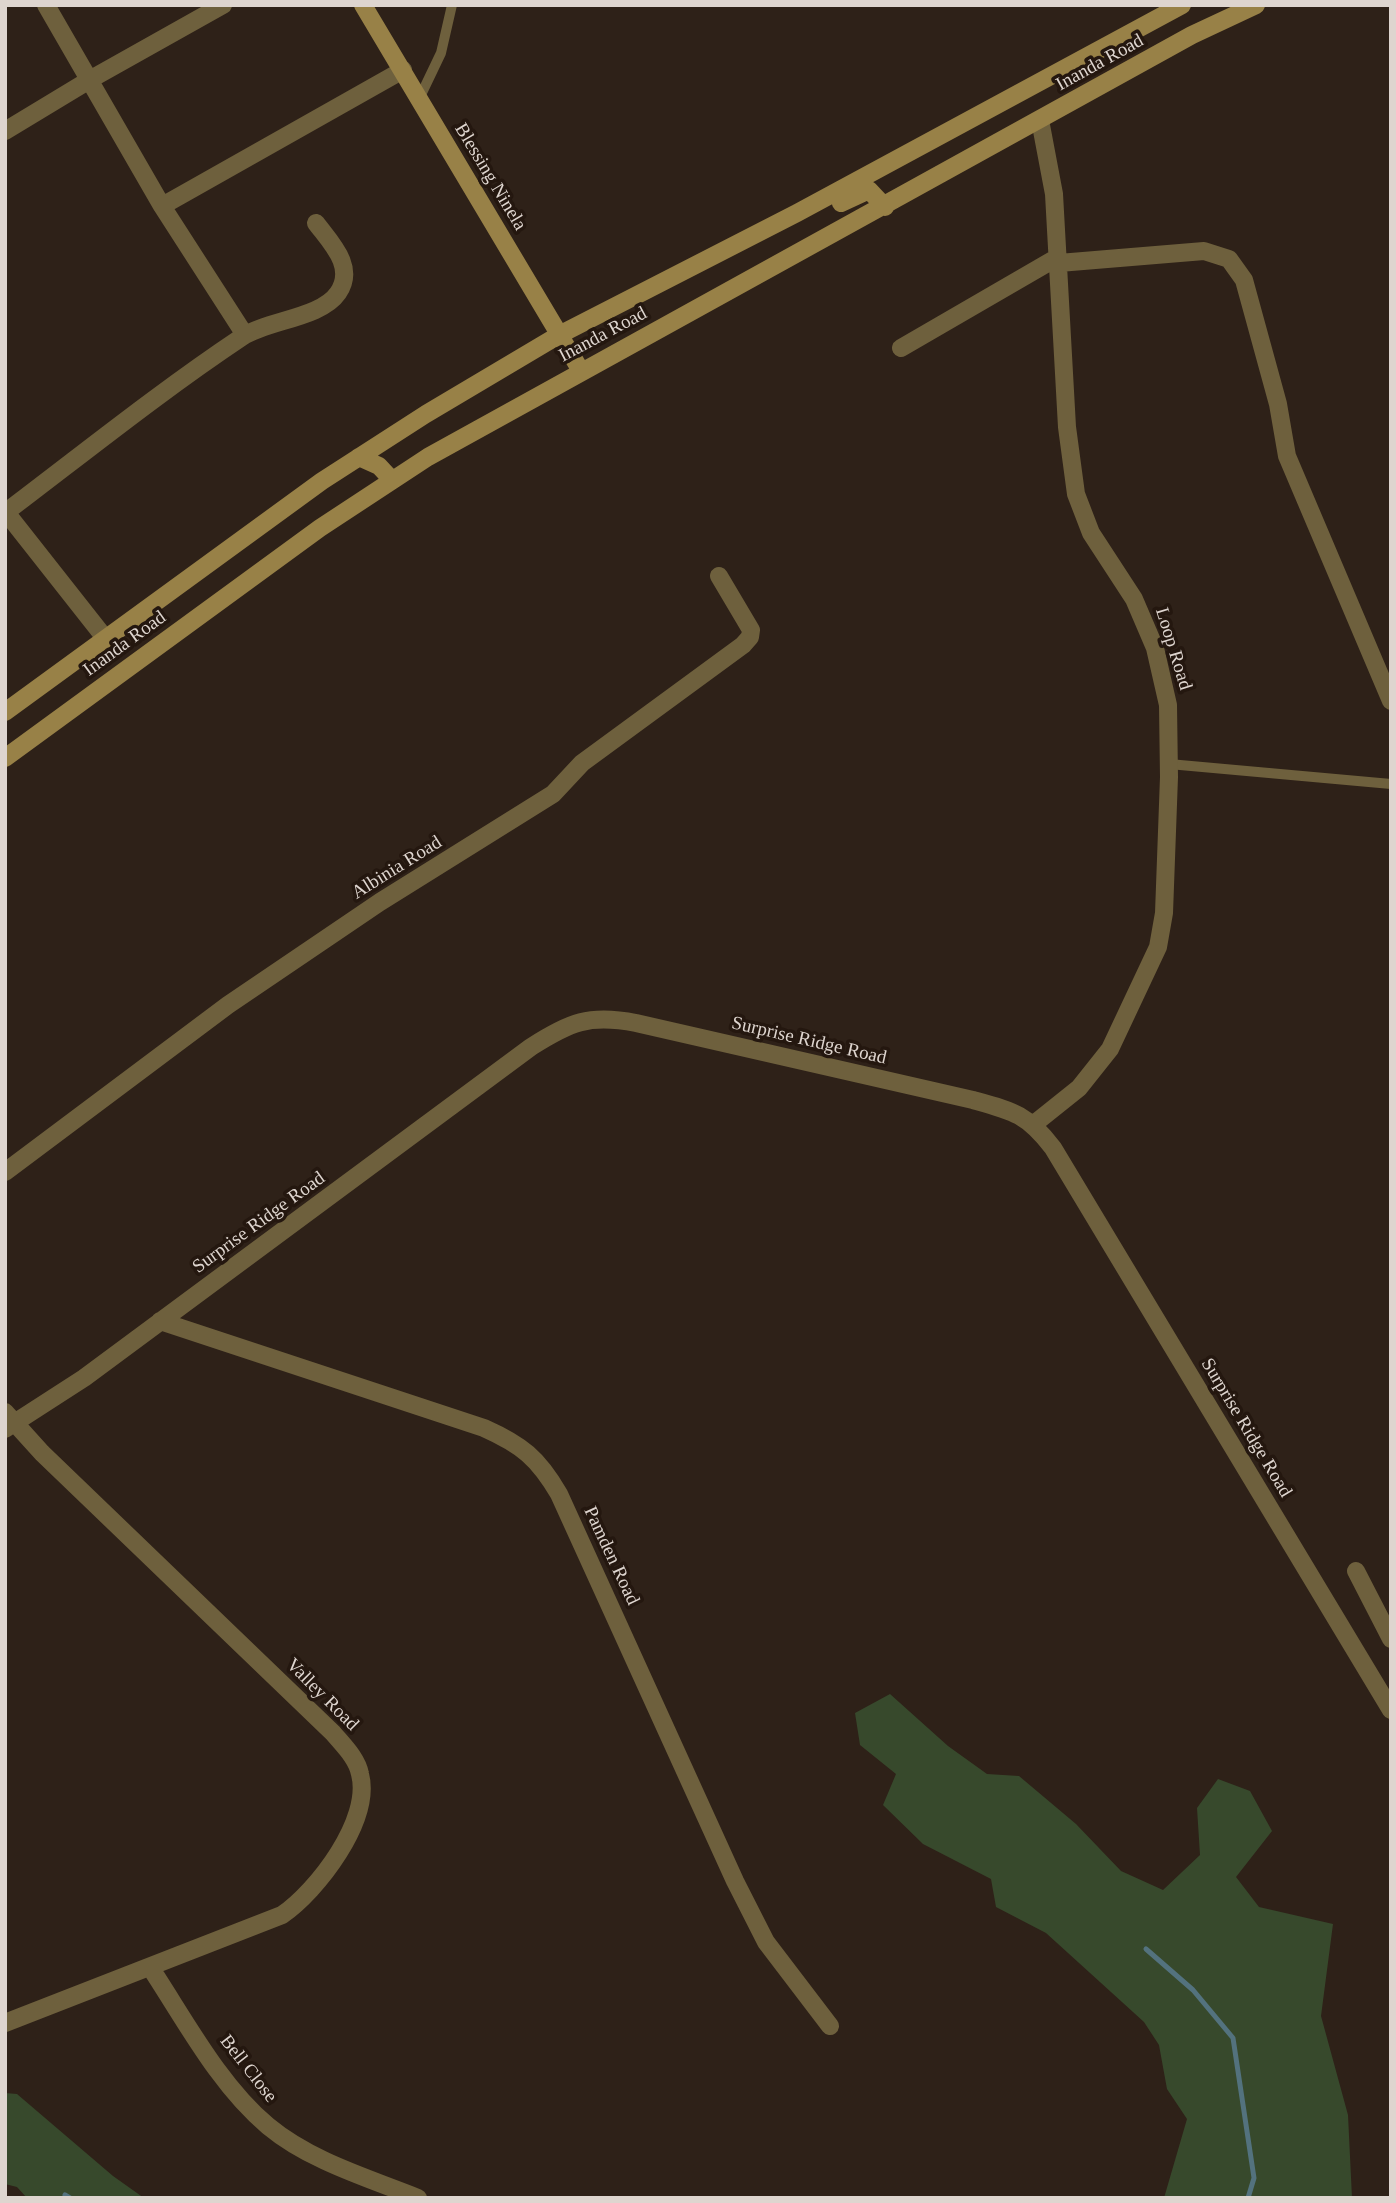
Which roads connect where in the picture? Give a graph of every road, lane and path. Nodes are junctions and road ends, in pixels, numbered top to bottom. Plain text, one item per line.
1 (46, 5) edge
2 (223, 5) edge
3 (363, 5) edge
4 (452, 5) edge
5 (1182, 5) edge
6 (1256, 5) edge
7 (403, 70) junction
8 (91, 79) junction
9 (419, 99) junction
10 (1040, 120) junction
11 (5, 131) edge
12 (162, 206) junction
13 (885, 207) junction
14 (797, 213) junction
15 (316, 223) dead end
16 (1059, 260) junction
17 (246, 335) junction
18 (559, 335) junction
19 (901, 348) dead end
20 (581, 371) junction
21 (359, 457) junction
22 (392, 480) junction
23 (6, 512) edge
24 (719, 576) dead end
25 (105, 638) junction
26 (1391, 701) edge
27 (5, 712) edge
28 (5, 758) edge
29 (1169, 764) junction
30 (1391, 785) edge
31 (1034, 1124) junction
32 (5, 1172) edge
33 (160, 1321) junction
34 (8, 1422) edge
35 (1356, 1571) dead end
36 (1391, 1639) edge
37 (1391, 1710) edge
38 (150, 1967) junction
39 (5, 2023) edge
40 (830, 2026) dead end
41 (418, 2198) edge

1 - 8 street
2 - 8 street
3 - 7 main road, Blessing Ninela
4 - 9 lane
5 - 14 main road, Inanda Road
6 - 10 main road, Inanda Road
7 - 9 main road, Blessing Ninela
7 - 12 street
8 - 11 street
8 - 12 street
9 - 18 main road, Blessing Ninela
10 - 13 main road, Inanda Road
10 - 16 street, Loop Road
12 - 17 street
13 - 14 main road
13 - 20 main road, Inanda Road
14 - 18 main road, Inanda Road
15 - 17 street
16 - 19 street
16 - 26 street
16 - 29 street, Loop Road
17 - 23 street
18 - 20 main road, Blessing Ninela
18 - 21 main road, Inanda Road
20 - 22 main road, Inanda Road
21 - 22 main road
21 - 25 main road, Inanda Road
22 - 28 main road, Inanda Road
23 - 25 street
24 - 32 street, Albinia Road
25 - 27 main road, Inanda Road
29 - 30 lane
29 - 31 street, Loop Road
31 - 33 street, Surprise Ridge Road
31 - 37 street, Surprise Ridge Road
33 - 34 street, Surprise Ridge Road
33 - 40 street, Pamden Road
34 - 38 street, Valley Road
35 - 36 street
38 - 39 street, Valley Road
38 - 41 street, Bell Close

